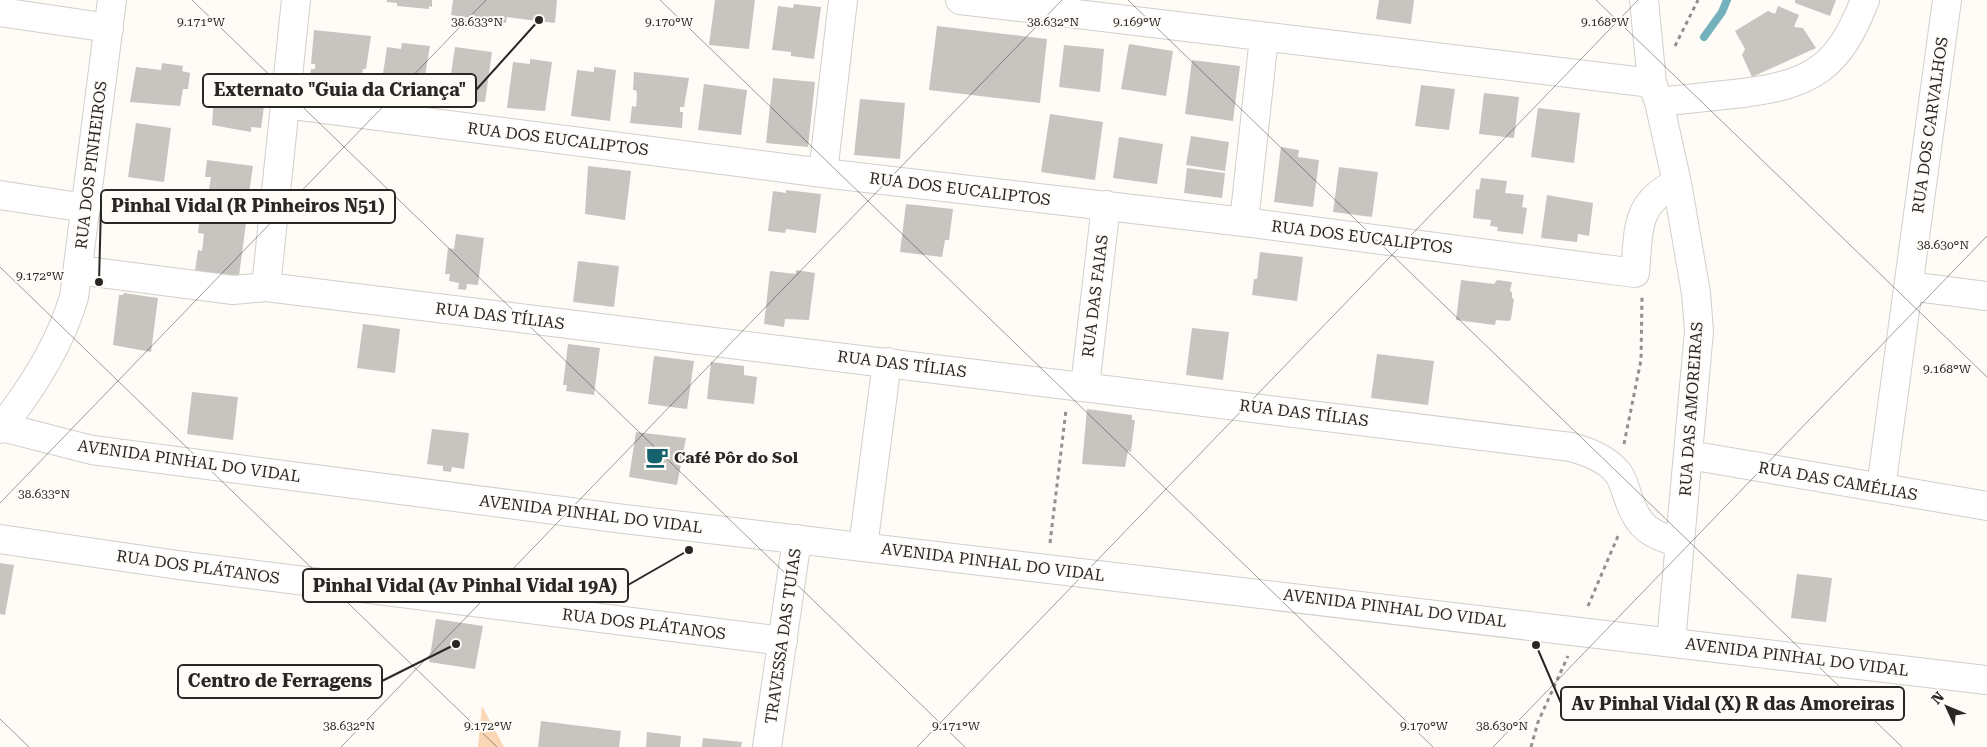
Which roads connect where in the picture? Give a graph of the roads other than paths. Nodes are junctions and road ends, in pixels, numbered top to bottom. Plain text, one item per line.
1 (112, 0) edge
2 (296, 0) edge
3 (843, 0) edge
4 (960, 0) edge
5 (1644, 0) edge
6 (1865, 0) edge
7 (1947, 0) edge
8 (0, 12) edge
9 (109, 28) junction
10 (1264, 36) junction
11 (1655, 93) junction
12 (285, 104) junction
13 (823, 173) junction
14 (1677, 183) junction
15 (0, 195) edge
16 (1106, 205) junction
17 (86, 208) junction
18 (1244, 222) junction
19 (78, 270) junction
20 (1909, 286) junction
21 (266, 287) junction
22 (1987, 296) edge
23 (887, 362) junction
24 (1077, 385) junction
25 (1, 428) edge
26 (1689, 455) junction
27 (1881, 488) junction
28 (1987, 506) edge
29 (0, 539) edge
30 (797, 539) junction
31 (1680, 543) junction
32 (863, 547) junction
33 (783, 641) junction
34 (1671, 642) junction
35 (1987, 680) edge
36 (768, 740) edge

1 - 9 street, RUA DOS PINHEIROS
2 - 12 street
3 - 13 street
4 - 10 street
5 - 11 street, RUA DAS AMOREIRAS
6 - 11 street
7 - 20 street, RUA DOS CARVALHOS
8 - 9 street
9 - 17 street, RUA DOS PINHEIROS
10 - 11 street
10 - 18 street
11 - 14 street, RUA DAS AMOREIRAS
12 - 13 street, RUA DOS EUCALIPTOS
12 - 21 street
13 - 16 street, RUA DOS EUCALIPTOS
14 - 18 street, RUA DOS EUCALIPTOS
14 - 26 street, RUA DAS AMOREIRAS
15 - 17 street
16 - 18 street, RUA DOS EUCALIPTOS
16 - 24 street, RUA DAS FAIAS
17 - 19 street, RUA DOS PINHEIROS
19 - 21 street, RUA DAS TÍLIAS
19 - 25 street, RUA DOS PINHEIROS
20 - 22 street
20 - 27 street, RUA DOS CARVALHOS
21 - 23 street, RUA DAS TÍLIAS
23 - 24 street, RUA DAS TÍLIAS
23 - 32 street
24 - 31 street, RUA DAS TÍLIAS
25 - 30 street, AVENIDA PINHAL DO VIDAL
26 - 27 street, RUA DAS CAMÉLIAS
26 - 31 street, RUA DAS AMOREIRAS
27 - 28 street, RUA DAS CAMÉLIAS
29 - 33 street, RUA DOS PLÁTANOS
30 - 32 street, AVENIDA PINHAL DO VIDAL
30 - 33 street, TRAVESSA DAS TUIAS
31 - 34 street, RUA DAS AMOREIRAS
32 - 34 street, AVENIDA PINHAL DO VIDAL
33 - 36 street, TRAVESSA DAS TUIAS
34 - 35 street, AVENIDA PINHAL DO VIDAL

